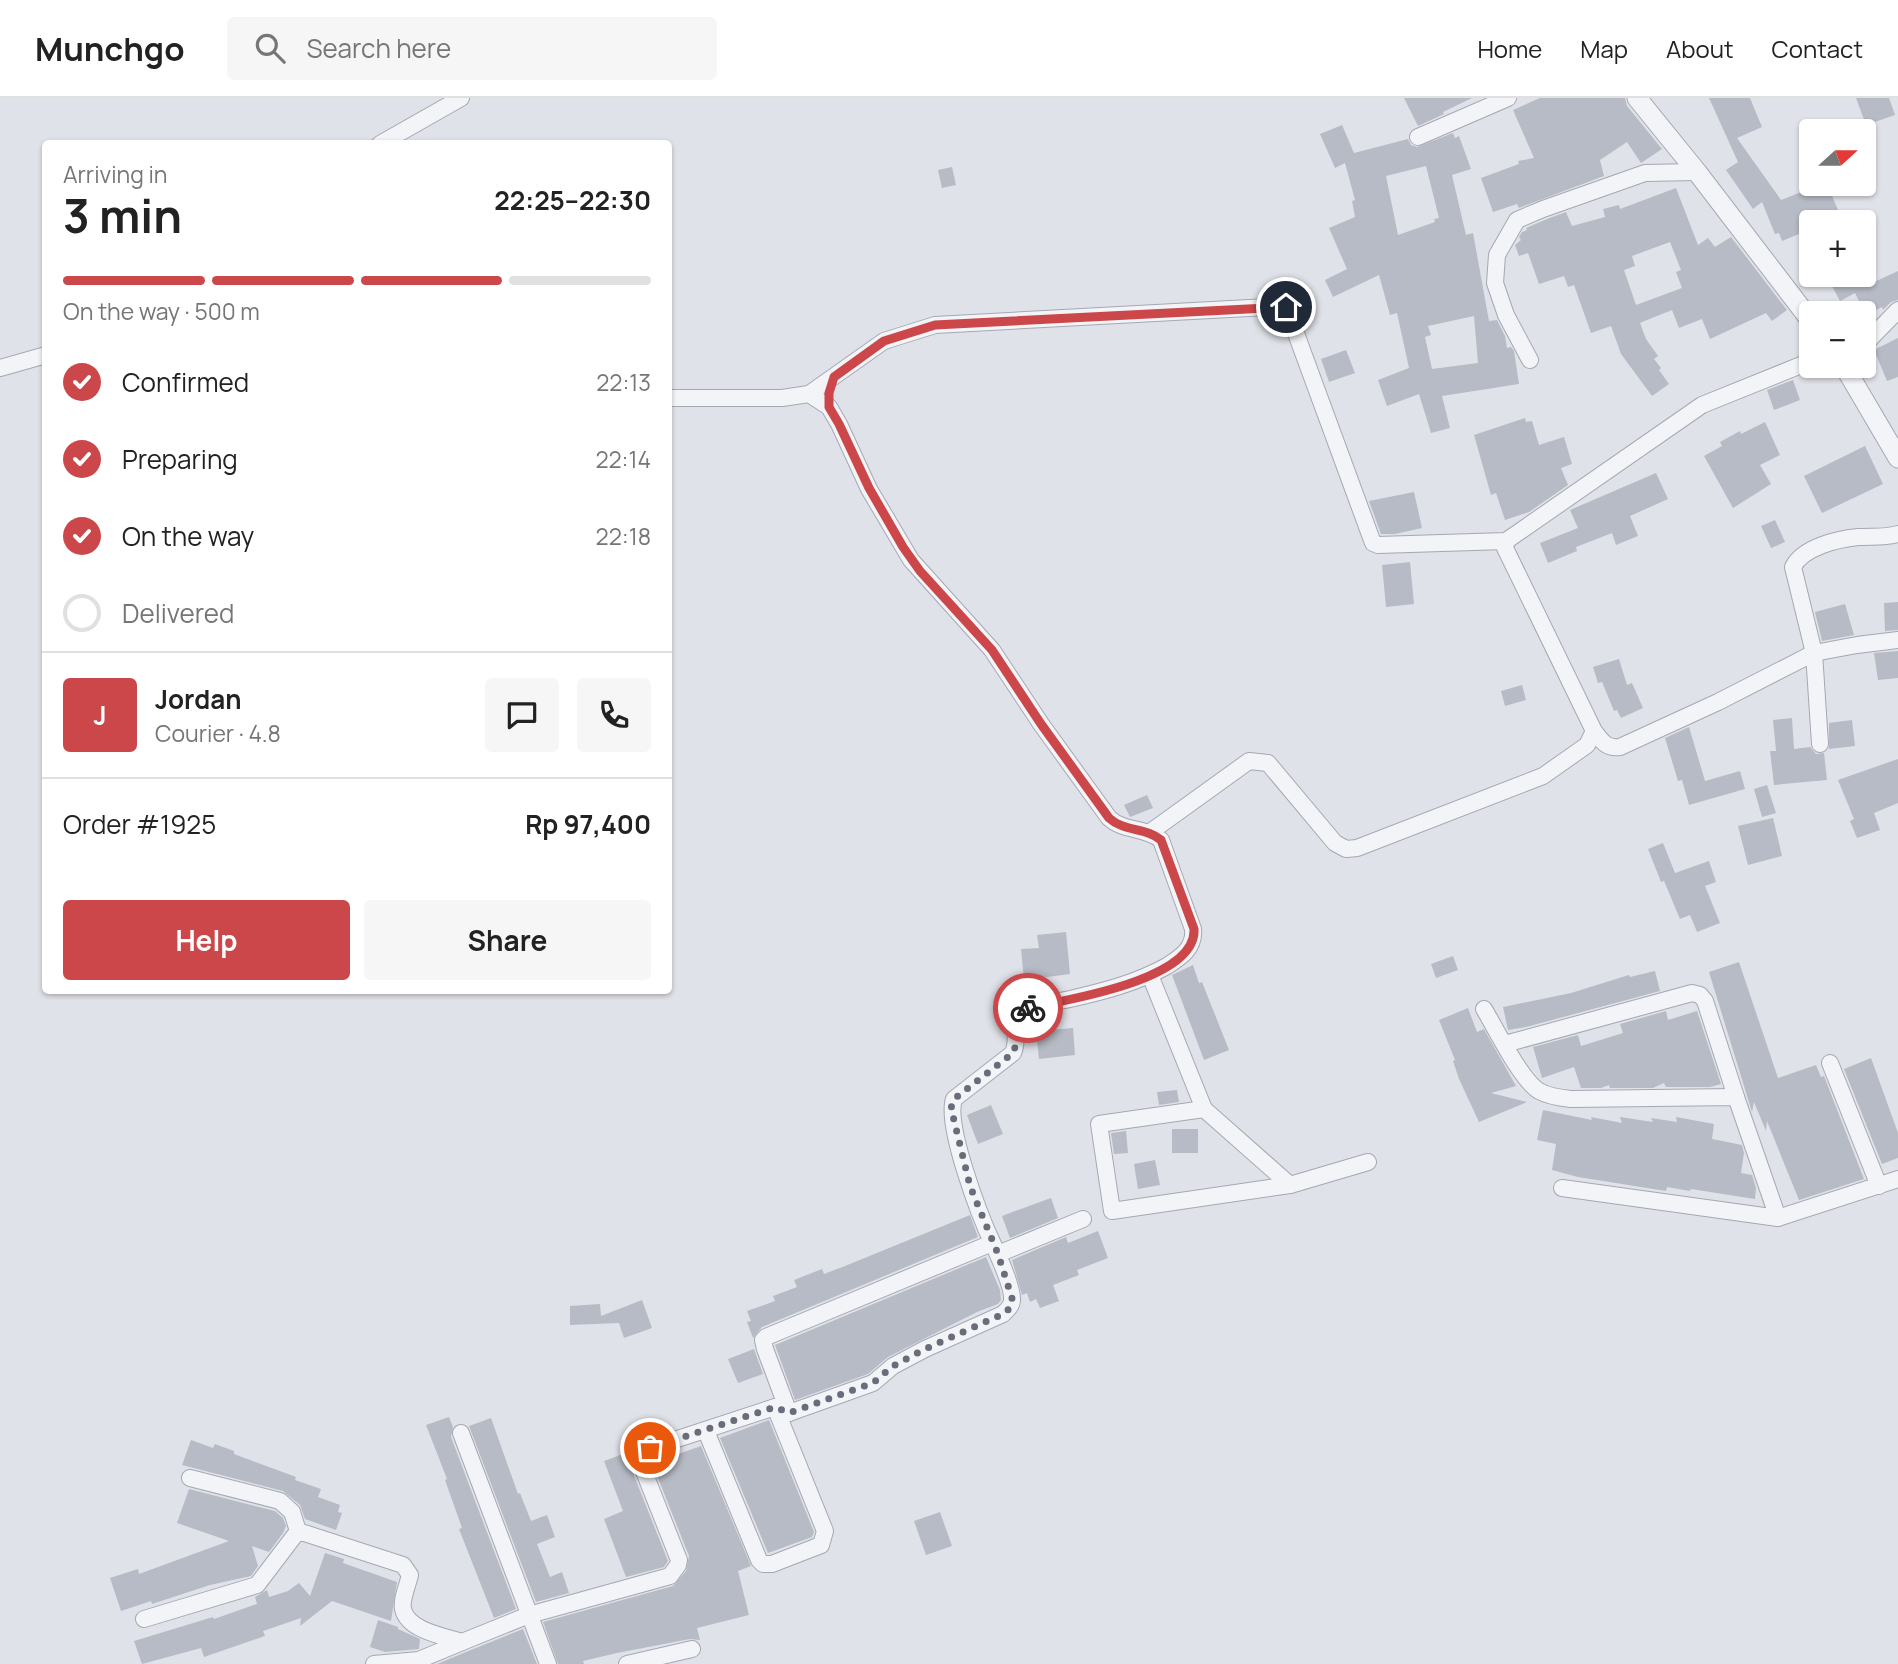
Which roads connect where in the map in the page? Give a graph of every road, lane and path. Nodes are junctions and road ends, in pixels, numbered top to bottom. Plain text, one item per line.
1 (461, 98) edge
2 (1508, 98) edge
3 (1637, 98) edge
4 (1418, 137) dead end
5 (387, 140) edge
6 (1697, 172) junction
7 (1799, 305) edge
8 (1898, 310) edge
9 (1876, 333) edge
10 (42, 356) edge
11 (1531, 360) dead end
12 (1799, 365) edge
13 (0, 368) edge
14 (834, 377) junction
15 (1851, 378) edge
16 (808, 394) junction
17 (672, 398) edge
18 (829, 407) junction
19 (1898, 457) edge
20 (1898, 534) edge
21 (1506, 541) junction
22 (1898, 640) edge
23 (1814, 653) junction
24 (1594, 731) junction
25 (1820, 744) dead end
26 (1149, 833) junction
27 (1150, 975) junction
28 (1484, 1009) dead end
29 (1505, 1044) junction
30 (1830, 1063) dead end
31 (1736, 1097) junction
32 (1204, 1109) junction
33 (1367, 1162) dead end
34 (1898, 1179) edge
35 (1290, 1185) junction
36 (1879, 1186) junction
37 (1562, 1188) dead end
38 (1778, 1218) junction
39 (1083, 1219) dead end
40 (995, 1249) junction
41 (782, 1410) junction
42 (706, 1431) junction
43 (461, 1433) dead end
44 (190, 1478) dead end
45 (298, 1531) junction
46 (528, 1615) junction
47 (144, 1619) dead end
48 (462, 1642) junction
49 (692, 1649) dead end
50 (374, 1664) edge
51 (548, 1664) edge
52 (627, 1664) edge

1 - 5 street
2 - 4 street
3 - 6 street
6 - 7 street
6 - 11 street
8 - 9 street
10 - 13 street
12 - 21 street
14 - 16 street
14 - 18 street
14 - 21 street
15 - 19 street
16 - 17 street
16 - 18 street
18 - 26 street
20 - 23 street
21 - 24 street
22 - 23 street
23 - 24 street
23 - 25 street
24 - 26 street
26 - 27 street
27 - 32 street
27 - 40 street
28 - 29 street
29 - 31 street
29 - 31 street
30 - 36 street
31 - 38 street
32 - 35 street
32 - 35 street
33 - 35 street
34 - 36 street
36 - 38 street
37 - 38 street
39 - 40 street
40 - 41 street
40 - 41 street
41 - 42 street
41 - 42 street
42 - 46 street
43 - 46 street
44 - 45 street
45 - 47 street
45 - 48 street
46 - 48 street
46 - 51 street
48 - 50 street
49 - 52 street

